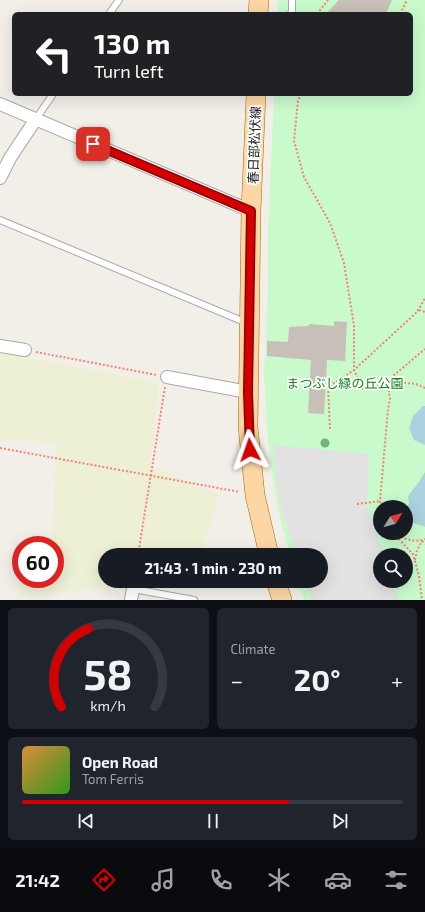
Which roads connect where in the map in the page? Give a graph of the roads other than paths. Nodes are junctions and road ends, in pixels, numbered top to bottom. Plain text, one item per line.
1 (119, 0) edge
2 (259, 0) edge
3 (292, 0) edge
4 (110, 12) edge
5 (258, 12) edge
6 (292, 12) edge
7 (52, 96) edge
8 (256, 96) edge
9 (0, 104) edge
10 (36, 119) junction
11 (0, 178) edge
12 (251, 211) junction
13 (0, 220) edge
14 (249, 324) junction
15 (0, 346) edge
16 (25, 350) road end
17 (167, 377) road end
18 (248, 392) junction
19 (267, 548) edge
20 (278, 588) edge
21 (132, 594) edge
22 (194, 600) edge
23 (282, 600) edge

1 - 4 lane
2 - 5 main road
3 - 6 lane
7 - 10 lane
8 - 12 main road, 春日部松伏線
9 - 10 street
10 - 11 street
10 - 12 street
12 - 14 main road, 春日部松伏線
13 - 14 lane
14 - 18 main road, 春日部松伏線
15 - 16 street
17 - 18 street
18 - 19 main road, 春日部松伏線
20 - 23 main road
21 - 22 lane

